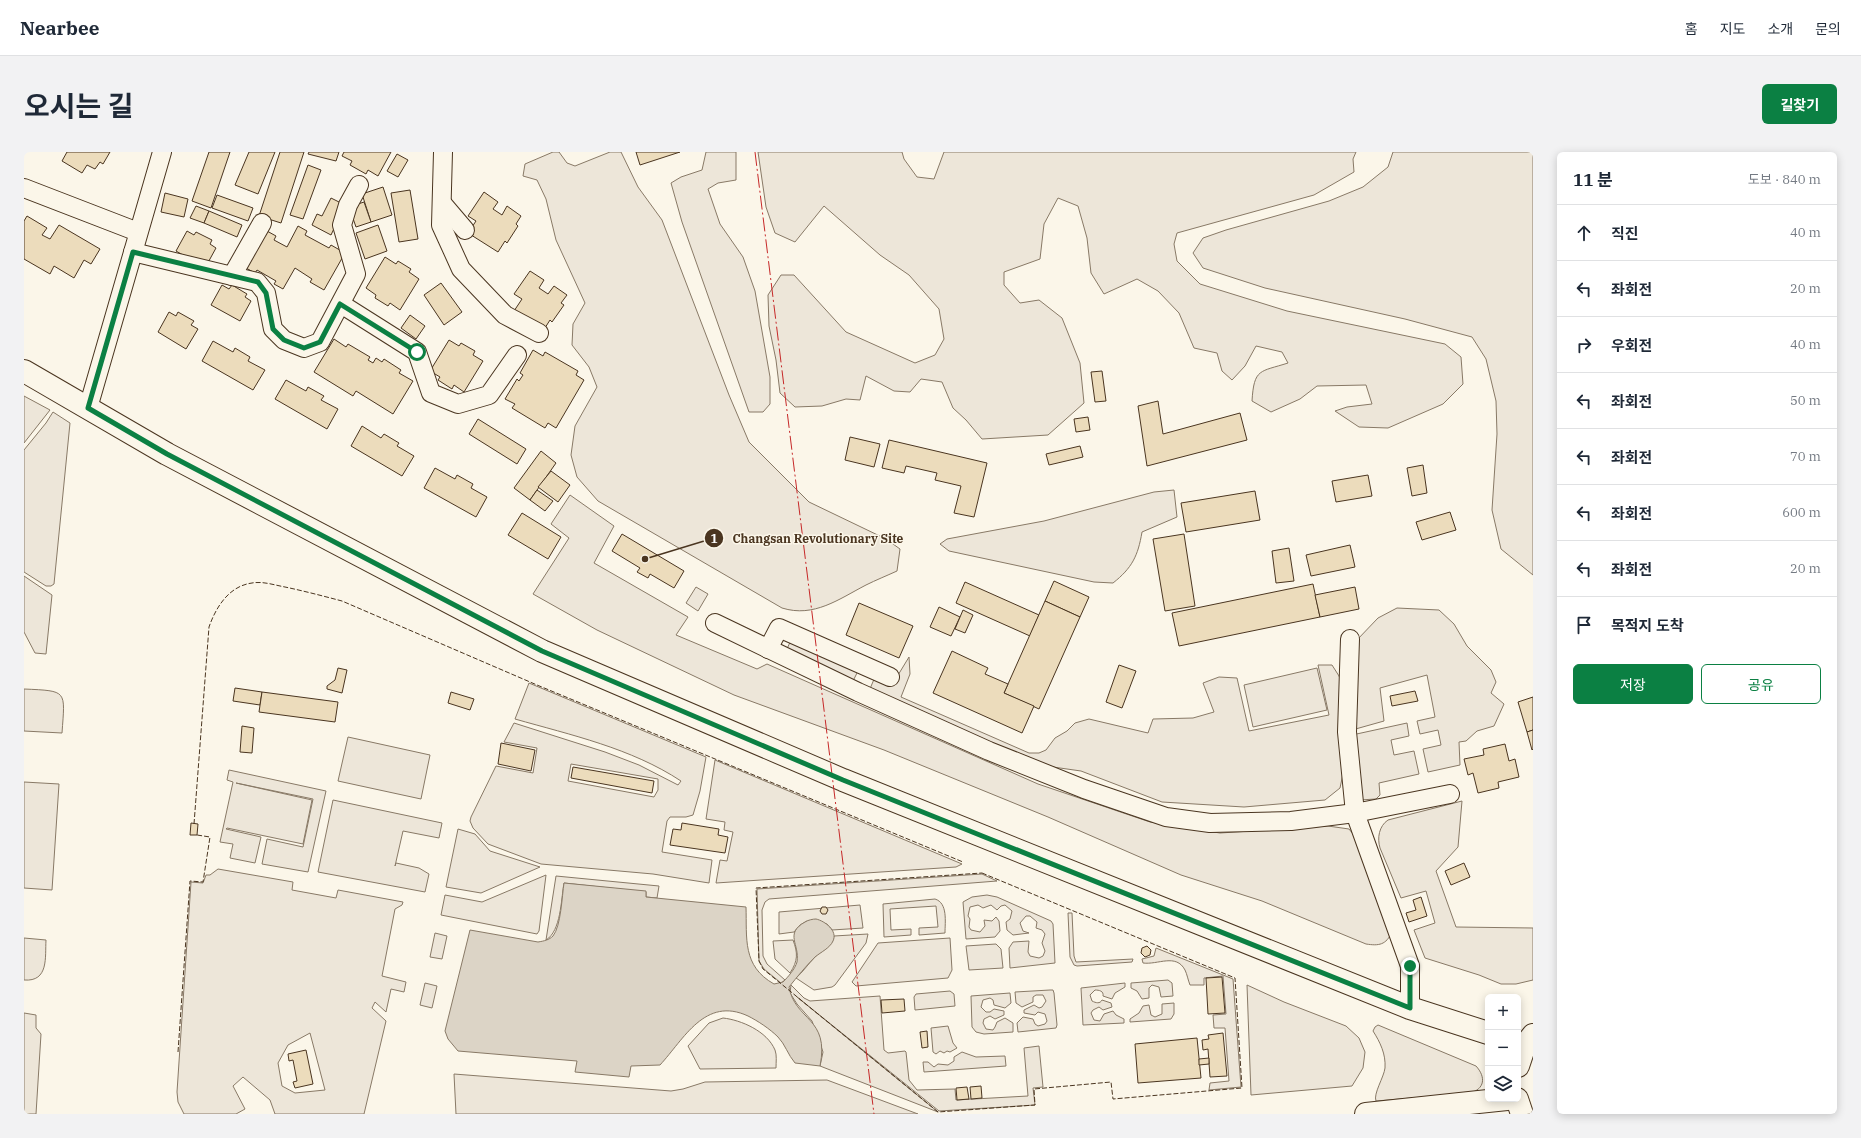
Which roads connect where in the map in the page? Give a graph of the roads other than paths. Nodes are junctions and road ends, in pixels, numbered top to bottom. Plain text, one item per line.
1 (162, 152) edge
2 (443, 152) edge
3 (359, 185) dead end
4 (24, 188) edge
5 (442, 203) junction
6 (262, 223) dead end
7 (465, 230) dead end
8 (138, 232) junction
9 (133, 252) junction
10 (232, 276) junction
11 (340, 304) junction
12 (539, 333) dead end
13 (517, 355) dead end
14 (24, 371) edge
15 (88, 408) junction
16 (715, 623) dead end
17 (1350, 639) dead end
18 (768, 649) junction
19 (890, 676) dead end
20 (1450, 794) dead end
21 (1355, 813) junction
22 (1410, 1008) junction
23 (1485, 1032) edge
24 (1525, 1041) edge
25 (1521, 1055) edge
26 (1485, 1101) edge
27 (1518, 1102) edge
28 (1366, 1114) edge
29 (1522, 1114) edge

1 - 8 street
2 - 5 street
3 - 11 street
4 - 8 street
5 - 7 street
5 - 12 street
6 - 10 street
8 - 9 street
9 - 10 street
9 - 15 street
10 - 11 street
11 - 13 street
14 - 15 main road
15 - 22 main road
16 - 18 street
17 - 21 street
18 - 19 street
18 - 21 street
20 - 21 street
21 - 22 street
22 - 23 main road
24 - 25 main road
26 - 28 main road
27 - 29 main road

